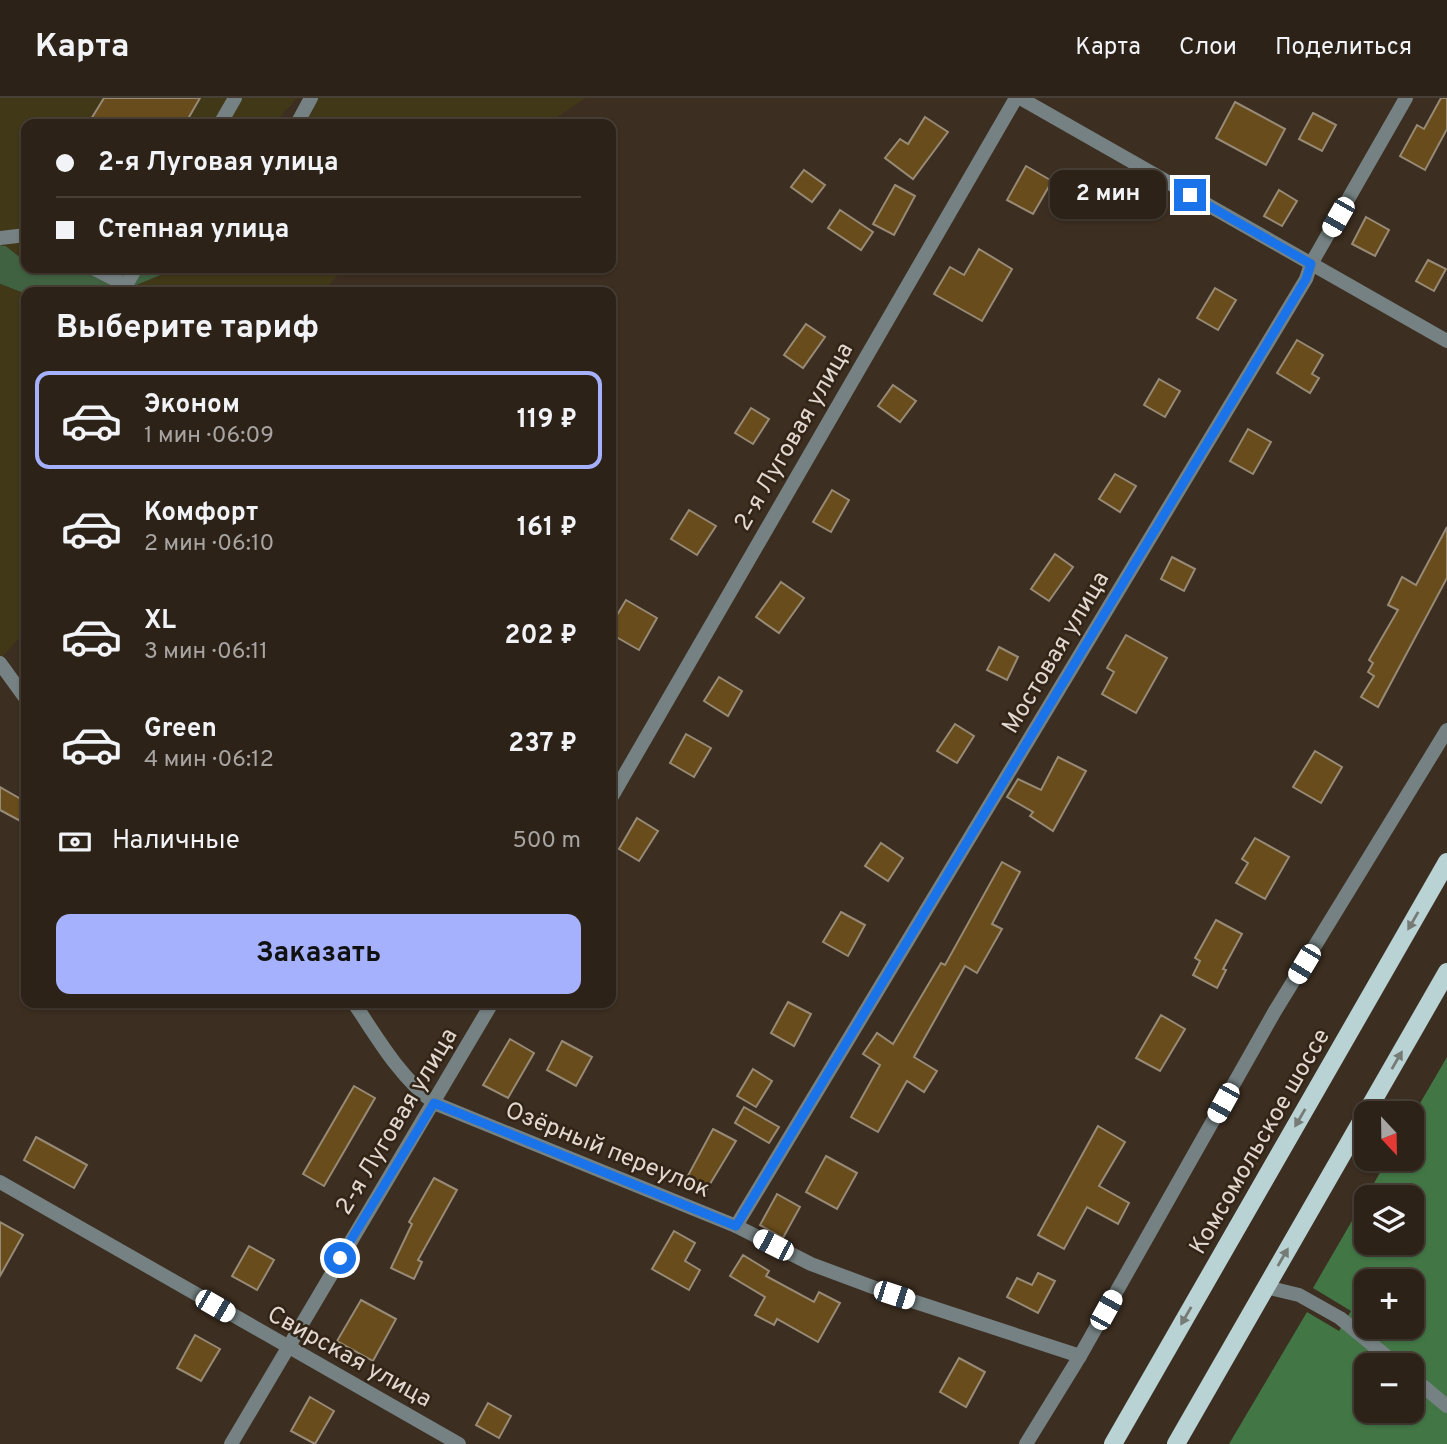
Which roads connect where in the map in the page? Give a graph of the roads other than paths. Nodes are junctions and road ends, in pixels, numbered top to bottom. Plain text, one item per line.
1 (235, 98) edge
2 (311, 98) edge
3 (1018, 98) edge
4 (1406, 98) edge
5 (223, 119) edge
6 (300, 119) edge
7 (21, 236) edge
8 (0, 238) edge
9 (1311, 264) junction
10 (103, 273) edge
11 (133, 273) edge
12 (1447, 341) edge
13 (0, 663) edge
14 (21, 692) edge
15 (1447, 730) edge
16 (616, 789) edge
17 (1447, 862) edge
18 (1447, 972) edge
19 (357, 1008) edge
20 (489, 1008) edge
21 (434, 1103) junction
22 (0, 1182) edge
23 (736, 1226) junction
24 (1266, 1287) junction
25 (286, 1348) junction
26 (1382, 1353) edge
27 (1080, 1356) junction
28 (1424, 1387) edge
29 (1447, 1406) edge
30 (231, 1444) edge
31 (459, 1444) edge
32 (1026, 1444) edge
33 (1113, 1444) edge
34 (1176, 1444) edge

1 - 5 street
2 - 6 street
3 - 9 street
3 - 16 street, 2-я Луговая улица
4 - 9 street, Мостовая улица
7 - 8 street
9 - 12 street
9 - 23 street, Мостовая улица
10 - 11 street
13 - 14 street
15 - 27 street
17 -> 33 main road, Комсомольское шоссе
24 -> 18 main road
19 - 21 street, Озёрный переулок
20 - 21 street, 2-я Луговая улица
21 - 23 street, Озёрный переулок
21 - 25 street, 2-я Луговая улица
22 - 25 street, Свирская улица
23 - 27 street, Озёрный переулок
24 - 26 street
24 - 34 main road
25 - 30 street, 2-я Луговая улица
25 - 31 street, Свирская улица
27 - 32 street
28 - 29 street

